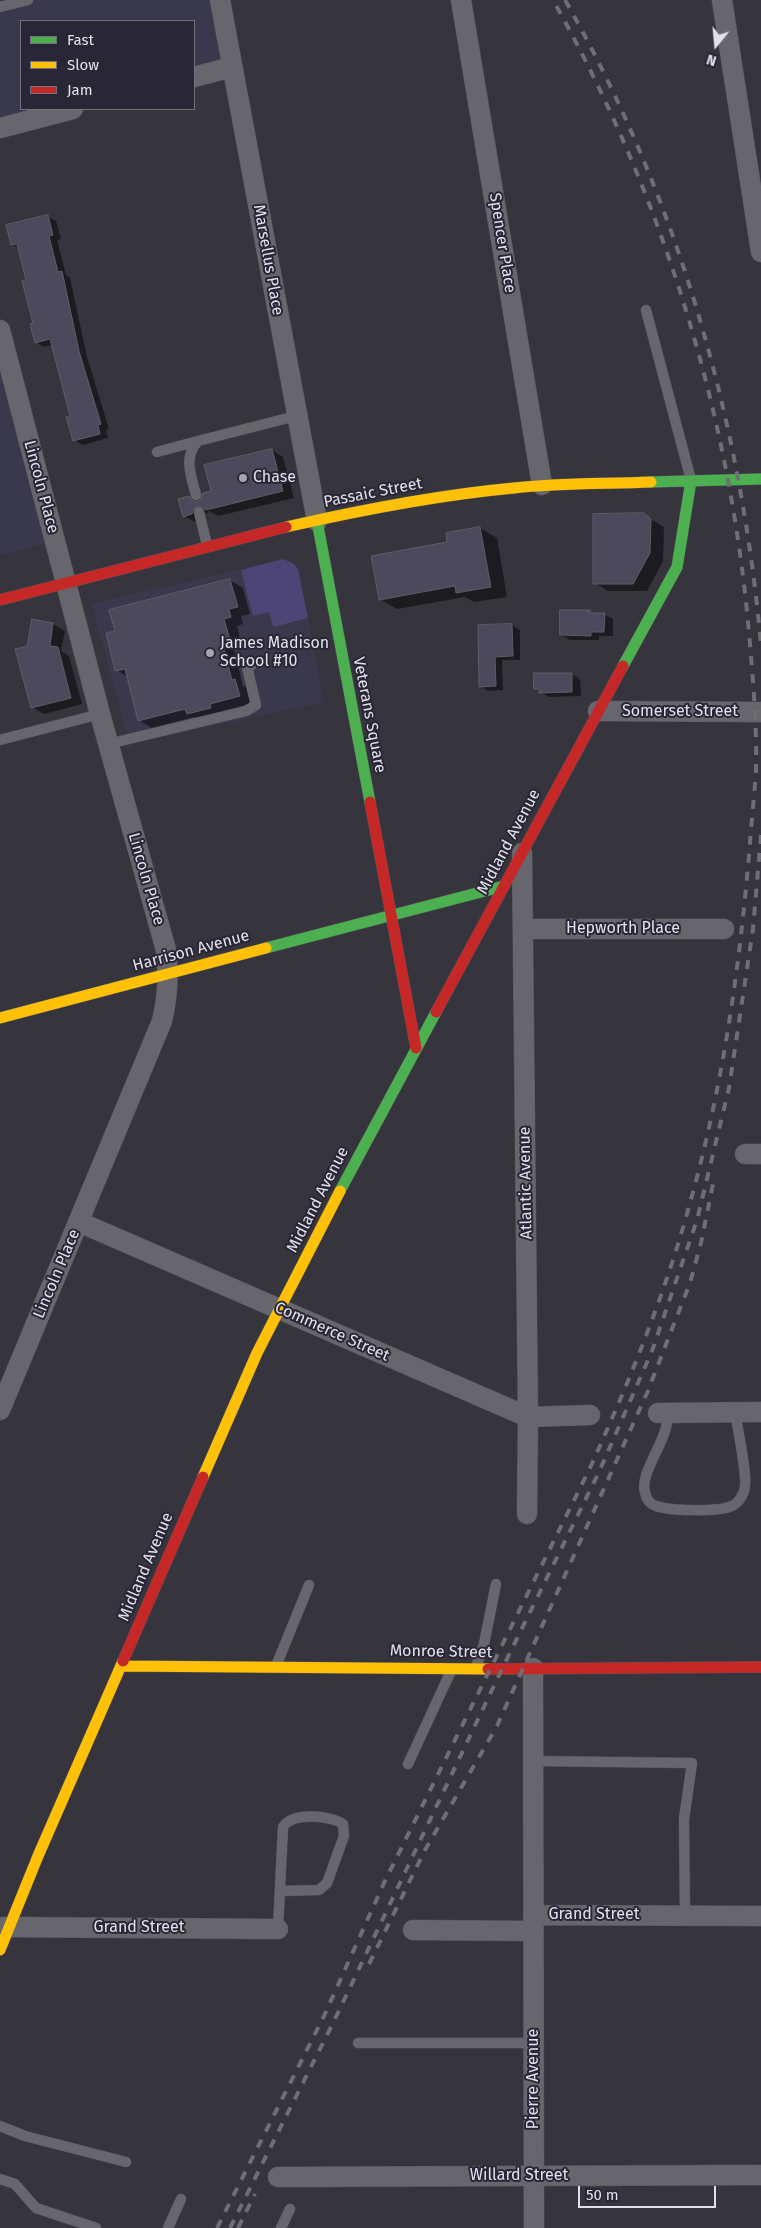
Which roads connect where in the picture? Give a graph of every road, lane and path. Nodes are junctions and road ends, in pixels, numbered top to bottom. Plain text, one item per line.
1 (28, 0) edge
2 (220, 0) edge
3 (461, 0) edge
4 (722, 0) edge
5 (0, 8) edge
6 (232, 67) junction
7 (195, 77) edge
8 (70, 110) edge
9 (0, 128) edge
10 (761, 252) edge
11 (646, 310) dead end
12 (0, 330) edge
13 (296, 416) junction
14 (198, 441) junction
15 (157, 452) dead end
16 (761, 479) edge
17 (691, 480) junction
18 (542, 485) junction
19 (196, 495) dead end
20 (199, 512) dead end
21 (317, 521) junction
22 (207, 546) junction
23 (66, 582) junction
24 (0, 600) edge
25 (251, 666) dead end
26 (598, 711) junction
27 (761, 712) edge
28 (100, 714) junction
29 (0, 740) edge
30 (108, 744) junction
31 (522, 851) junction
32 (504, 886) junction
33 (390, 915) junction
34 (523, 929) junction
35 (724, 929) dead end
36 (168, 973) junction
37 (0, 1018) edge
38 (416, 1048) junction
39 (79, 1222) junction
40 (279, 1309) junction
41 (0, 1410) edge
42 (735, 1412) junction
43 (761, 1412) edge
44 (663, 1413) joint
45 (590, 1415) dead end
46 (528, 1418) junction
47 (527, 1514) dead end
48 (496, 1584) dead end
49 (309, 1585) dead end
50 (121, 1666) junction
51 (276, 1667) junction
52 (761, 1667) edge
53 (453, 1668) junction
54 (475, 1668) junction
55 (533, 1668) junction
56 (532, 1761) junction
57 (408, 1764) dead end
58 (280, 1892) junction
59 (685, 1916) junction
60 (761, 1916) edge
61 (533, 1923) junction
62 (5, 1927) edge
63 (278, 1929) joint
64 (413, 1930) dead end
65 (0, 1950) edge
66 (534, 2042) junction
67 (358, 2043) dead end
68 (0, 2126) edge
69 (126, 2162) dead end
70 (761, 2175) edge
71 (534, 2176) junction
72 (278, 2177) dead end
73 (0, 2179) edge
74 (181, 2199) dead end
75 (290, 2209) dead end
76 (96, 2228) edge
77 (168, 2228) edge
78 (281, 2228) edge
79 (534, 2228) edge

1 - 5 lane
2 - 6 street, Marsellus Place
3 - 18 street, Spencer Place
4 - 10 street
6 - 7 street
6 - 13 street, Marsellus Place
8 - 9 street
11 - 17 lane
12 - 23 street, Lincoln Place
13 - 14 lane
13 - 21 street, Marsellus Place
14 - 15 lane
14 - 19 lane
16 - 17 street, Passaic Street
17 - 18 street, Passaic Street
17 - 26 street, Midland Avenue
18 - 21 street, Passaic Street
20 - 22 lane
21 - 22 street, Passaic Street
21 - 33 street, Veterans Square
22 - 23 street, Passaic Street
23 - 24 street, Passaic Street
23 - 28 street, Lincoln Place
25 - 30 lane
26 - 27 street, Somerset Street
26 - 31 street, Midland Avenue
28 - 29 lane
28 - 30 street, Lincoln Place
30 - 36 street, Lincoln Place
31 - 32 street, Midland Avenue
31 - 34 street, Atlantic Avenue
32 - 33 street
32 - 38 street, Midland Avenue
33 - 36 street, Harrison Avenue
33 - 38 street, Veterans Square
34 - 35 street, Hepworth Place
34 - 46 street, Atlantic Avenue
36 - 37 street, Harrison Avenue
36 - 39 street, Lincoln Place
38 - 40 street, Midland Avenue
39 - 40 street, Commerce Street
39 - 41 street, Lincoln Place
40 - 46 street, Commerce Street
40 - 50 street, Midland Avenue
42 - 43 street
42 - 44 street
42 - 44 lane
45 - 46 street, Commerce Street
46 - 47 street, Atlantic Avenue
48 - 54 lane
49 - 51 lane
50 - 51 street, Monroe Street
50 - 62 street, Midland Avenue
51 - 53 street, Monroe Street
52 - 55 street, Monroe Street
53 - 54 street, Monroe Street
53 - 57 lane
54 - 55 street, Monroe Street
55 - 56 street, Pierre Avenue
56 - 59 lane
56 - 61 street, Pierre Avenue
58 - 58 lane
58 - 63 lane
59 - 60 street, Grand Street
59 - 61 street, Grand Street
61 - 64 street, Grand Street
61 - 66 street, Pierre Avenue
62 - 63 street, Grand Street
62 - 65 street, Midland Avenue
66 - 67 lane
66 - 71 street, Pierre Avenue
68 - 69 lane
70 - 71 street, Willard Street
71 - 72 street, Willard Street
71 - 79 street, Pierre Avenue
73 - 76 lane
74 - 77 lane
75 - 78 lane

